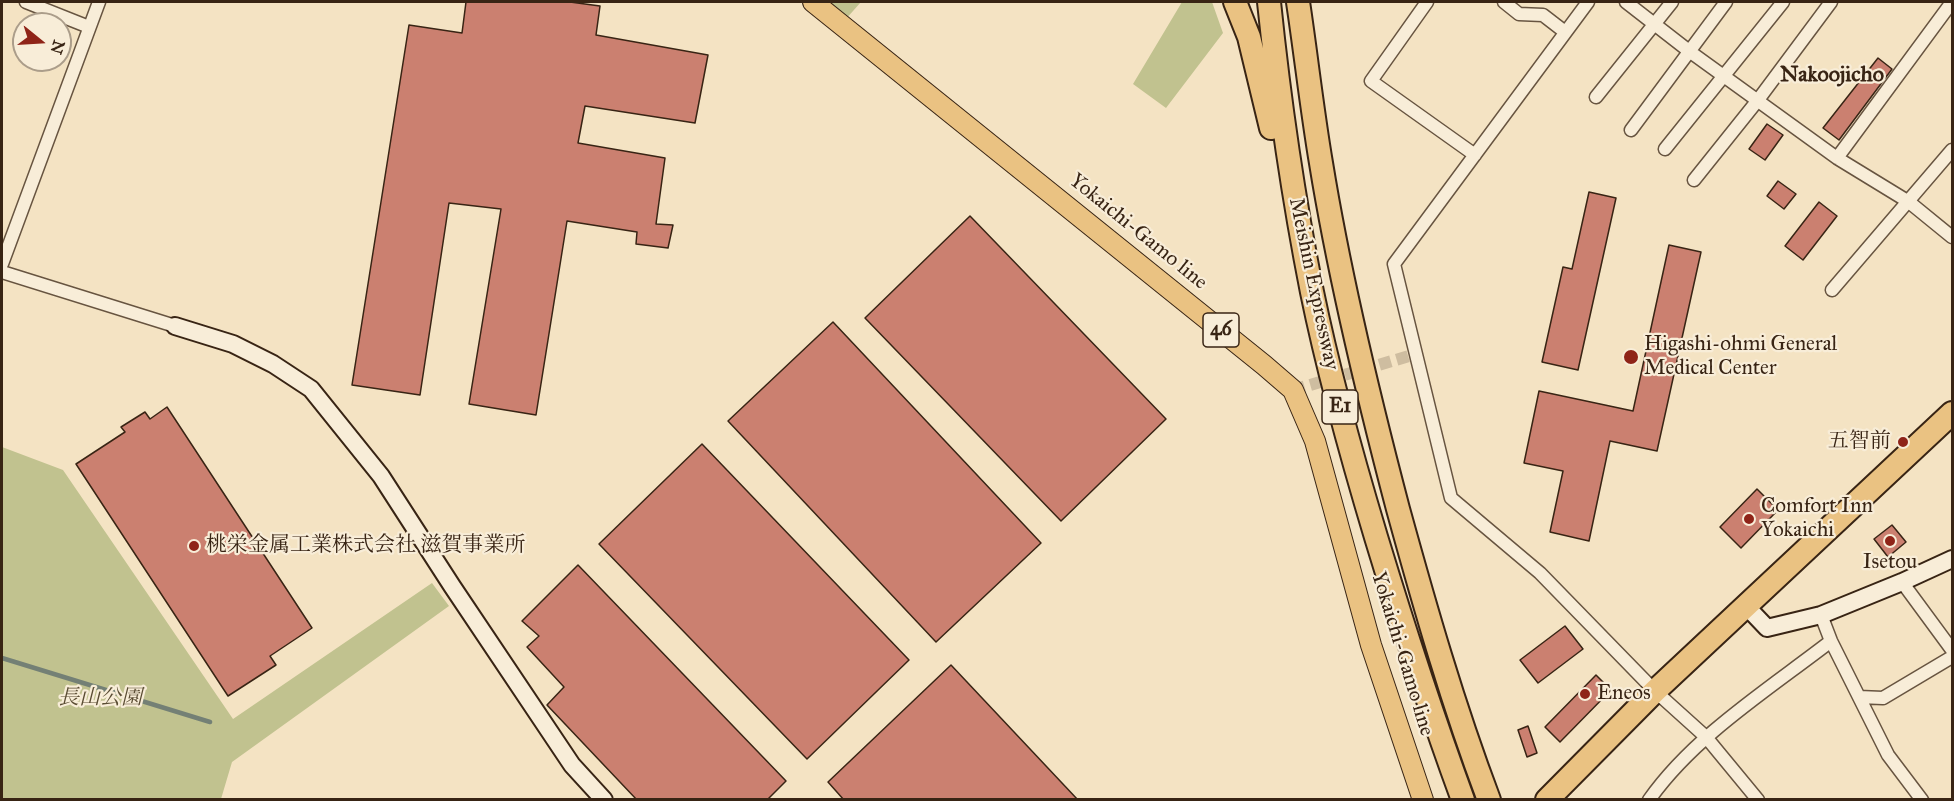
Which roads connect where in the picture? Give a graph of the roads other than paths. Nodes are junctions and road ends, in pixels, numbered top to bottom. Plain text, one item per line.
1 (26, 2) edge
2 (99, 2) edge
3 (813, 2) edge
4 (1235, 2) edge
5 (1269, 2) edge
6 (1298, 2) edge
7 (1427, 2) edge
8 (1504, 2) edge
9 (1588, 2) edge
10 (1626, 2) edge
11 (1672, 2) edge
12 (1726, 2) edge
13 (1783, 2) edge
14 (1831, 2) edge
15 (1953, 2) edge
16 (1654, 24) junction
17 (89, 27) junction
18 (1565, 32) junction
19 (1689, 51) junction
20 (1724, 75) junction
21 (1596, 97) dead end
22 (1758, 100) junction
23 (1631, 130) dead end
24 (1665, 148) dead end
25 (1953, 150) edge
26 (1475, 155) junction
27 (1837, 158) junction
28 (1694, 180) dead end
29 (1909, 202) junction
30 (1953, 237) edge
31 (2, 264) edge
32 (2, 272) edge
33 (1832, 290) dead end
34 (175, 326) joint
35 (1953, 413) edge
36 (1350, 450) junction
37 (1953, 559) edge
38 (1902, 582) junction
39 (1747, 607) junction
40 (1821, 615) junction
41 (1831, 641) junction
42 (1953, 650) edge
43 (1953, 657) edge
44 (1655, 691) junction
45 (1859, 697) junction
46 (1706, 737) junction
47 (1489, 798) edge
48 (604, 800) edge
49 (1423, 800) edge
50 (1463, 800) edge
51 (1547, 800) edge
52 (1648, 800) edge
53 (1758, 800) edge
54 (1922, 800) edge

1 - 17 street
2 - 17 street
3 - 49 main road, Yokaichi-Gamo line / 46
4 - 36 highway
5 - 36 highway, Meishin Expressway / E1
6 - 47 highway, Meishin Expressway / E1
7 - 26 street
8 - 18 street
9 - 18 street
10 - 16 street
11 - 16 street
12 - 19 street
13 - 20 street
14 - 22 street
15 - 27 street
16 - 19 street
16 - 21 street
17 - 31 street
18 - 26 street
19 - 20 street
19 - 23 street
20 - 22 street
20 - 24 street
22 - 27 street
22 - 28 street
25 - 29 street
26 - 44 street
27 - 29 street
29 - 30 street
29 - 33 street
32 - 34 street
34 - 48 street
35 - 39 highway
36 - 50 highway, Meishin Expressway / E1
37 - 38 street
38 - 40 street
38 - 42 street
39 - 40 street
39 - 44 highway
40 - 41 street
41 - 45 street
41 - 46 street
43 - 45 street
44 - 46 street
44 - 51 highway
45 - 54 street
46 - 52 street
46 - 53 street

